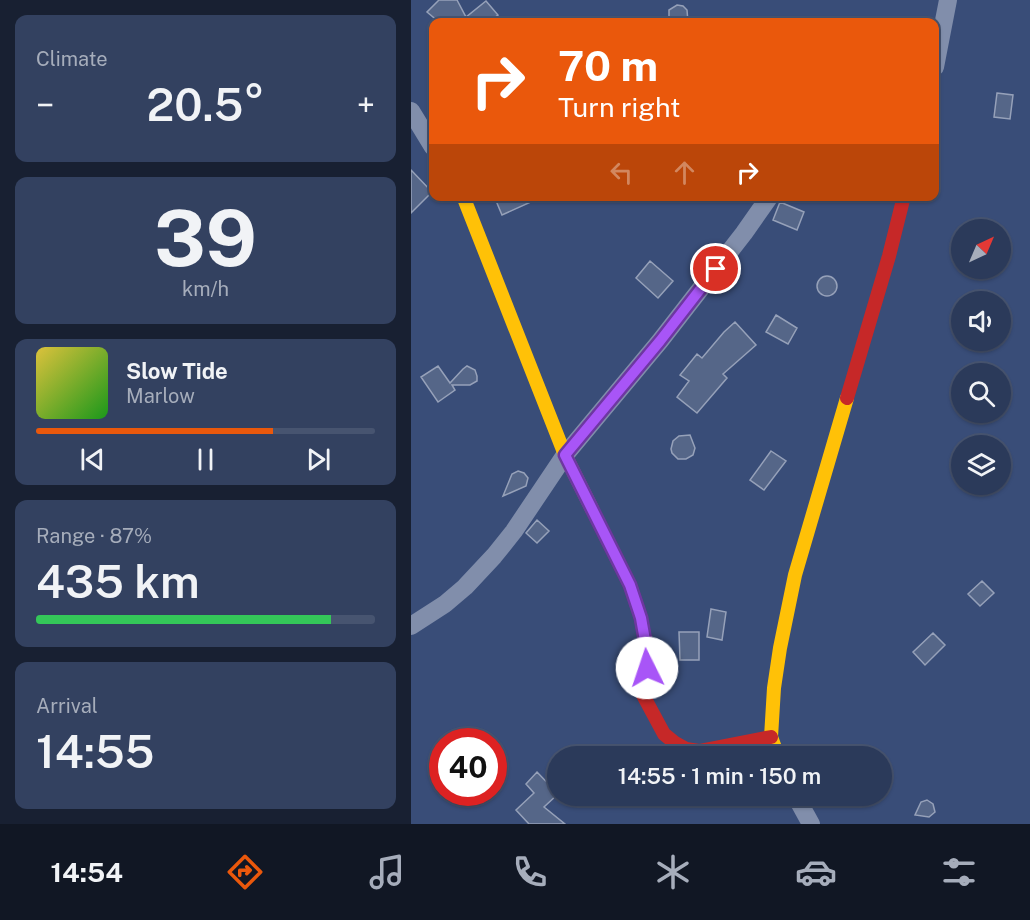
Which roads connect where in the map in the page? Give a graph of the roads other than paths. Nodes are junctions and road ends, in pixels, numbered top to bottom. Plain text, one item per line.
1 (948, 0) edge
2 (939, 46) edge
3 (411, 111) edge
4 (429, 140) edge
5 (465, 201) edge
6 (766, 201) edge
7 (903, 201) edge
8 (565, 455) junction
9 (411, 626) edge
10 (771, 737) junction
11 (774, 746) edge
12 (801, 806) edge
13 (811, 824) edge

1 - 2 street
3 - 4 street
5 - 8 street
6 - 8 street
7 - 10 street
8 - 9 street
8 - 10 street
10 - 11 street
12 - 13 street

